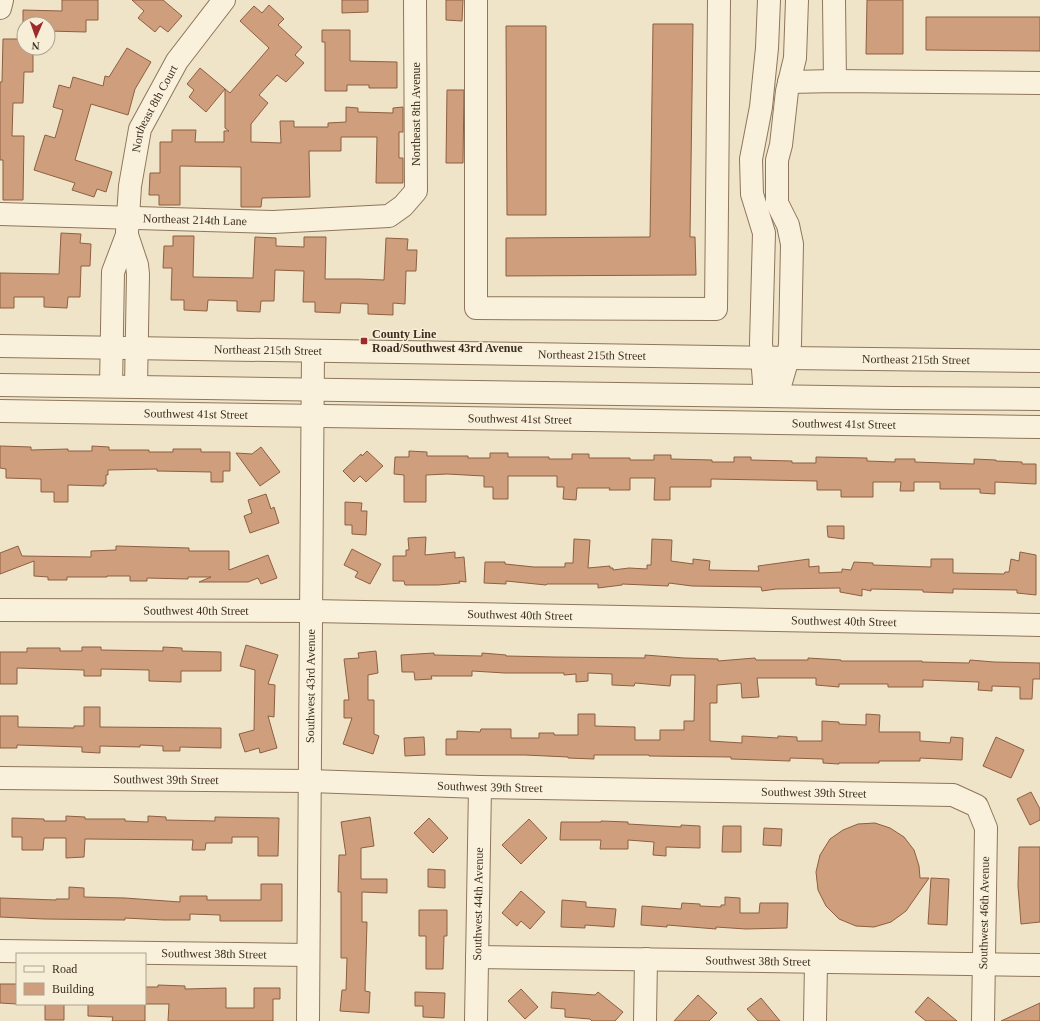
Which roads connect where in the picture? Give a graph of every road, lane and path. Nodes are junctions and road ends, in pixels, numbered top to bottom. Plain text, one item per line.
1 (2, 0) edge
2 (224, 0) edge
3 (415, 0) edge
4 (476, 0) edge
5 (719, 0) edge
6 (769, 0) edge
7 (797, 0) edge
8 (834, 0) edge
9 (0, 8) edge
10 (835, 81) junction
11 (789, 82) junction
12 (1040, 83) edge
13 (754, 145) junction
14 (781, 146) junction
15 (0, 214) edge
16 (389, 216) joint
17 (128, 226) junction
18 (112, 292) junction
19 (138, 293) junction
20 (0, 346) edge
21 (111, 347) junction
22 (137, 347) junction
23 (313, 351) junction
24 (761, 357) junction
25 (788, 358) junction
26 (1040, 361) edge
27 (0, 385) edge
28 (110, 386) junction
29 (136, 386) junction
30 (313, 389) junction
31 (771, 396) junction
32 (893, 398) junction
33 (1040, 399) edge
34 (0, 411) edge
35 (312, 415) junction
36 (892, 425) junction
37 (1040, 427) edge
38 (0, 610) edge
39 (311, 612) junction
40 (1040, 625) edge
41 (0, 778) edge
42 (310, 781) junction
43 (480, 786) junction
44 (977, 806) joint
45 (0, 951) edge
46 (308, 955) junction
47 (477, 957) junction
48 (646, 959) junction
49 (816, 962) junction
50 (983, 964) junction
51 (1040, 965) edge
52 (308, 1021) edge
53 (476, 1021) edge
54 (645, 1021) edge
55 (815, 1021) edge
56 (983, 1021) edge

1 - 9 street
2 - 17 street, Northeast 8th Court
3 - 16 street, Northeast 8th Avenue
4 - 5 street
6 - 13 street
7 - 11 street
8 - 10 street
10 - 11 street
10 - 12 street
11 - 14 street
13 - 14 street
13 - 24 street
14 - 25 street
15 - 17 street, Northeast 214th Lane
16 - 17 street, Northeast 214th Lane
17 - 18 street, Northeast 8th Court
17 - 19 street, Northeast 8th Court
18 - 19 street
18 - 21 street, Northeast 8th Court
19 - 22 street, Northeast 8th Court
20 - 21 street, Northeast 215th Street
21 - 22 street, Northeast 215th Street
21 - 28 street, Northeast 8th Court
22 - 23 street, Northeast 215th Street
22 - 29 street, Northeast 8th Court
23 - 24 street, Northeast 215th Street
23 - 30 street, Southwest 43rd Avenue
24 - 25 street, Northeast 215th Street
24 - 31 street
25 - 26 street, Northeast 215th Street
25 - 31 street
27 - 28 street
28 - 29 street
29 - 30 street
30 - 31 street
30 - 35 street, Southwest 43rd Avenue
31 - 32 street
32 - 33 street
32 - 36 street
34 - 35 street, Southwest 41st Street
35 - 36 street, Southwest 41st Street
35 - 39 street, Southwest 43rd Avenue
36 - 37 street, Southwest 41st Street
38 - 39 street, Southwest 40th Street
39 - 40 street, Southwest 40th Street
39 - 42 street, Southwest 43rd Avenue
41 - 42 street, Southwest 39th Street
42 - 43 street, Southwest 39th Street
42 - 46 street, Southwest 43rd Avenue
43 - 44 street, Southwest 39th Street
43 - 47 street, Southwest 44th Avenue
44 - 50 street, Southwest 46th Avenue
45 - 46 street, Southwest 38th Street
46 - 52 street, Southwest 43rd Avenue
47 - 48 street, Southwest 38th Street
47 - 53 street, Southwest 44th Avenue
48 - 49 street, Southwest 38th Street
48 - 54 street
49 - 50 street, Southwest 38th Street
49 - 55 street
50 - 51 street, Southwest 38th Street
50 - 56 street, Southwest 46th Avenue

